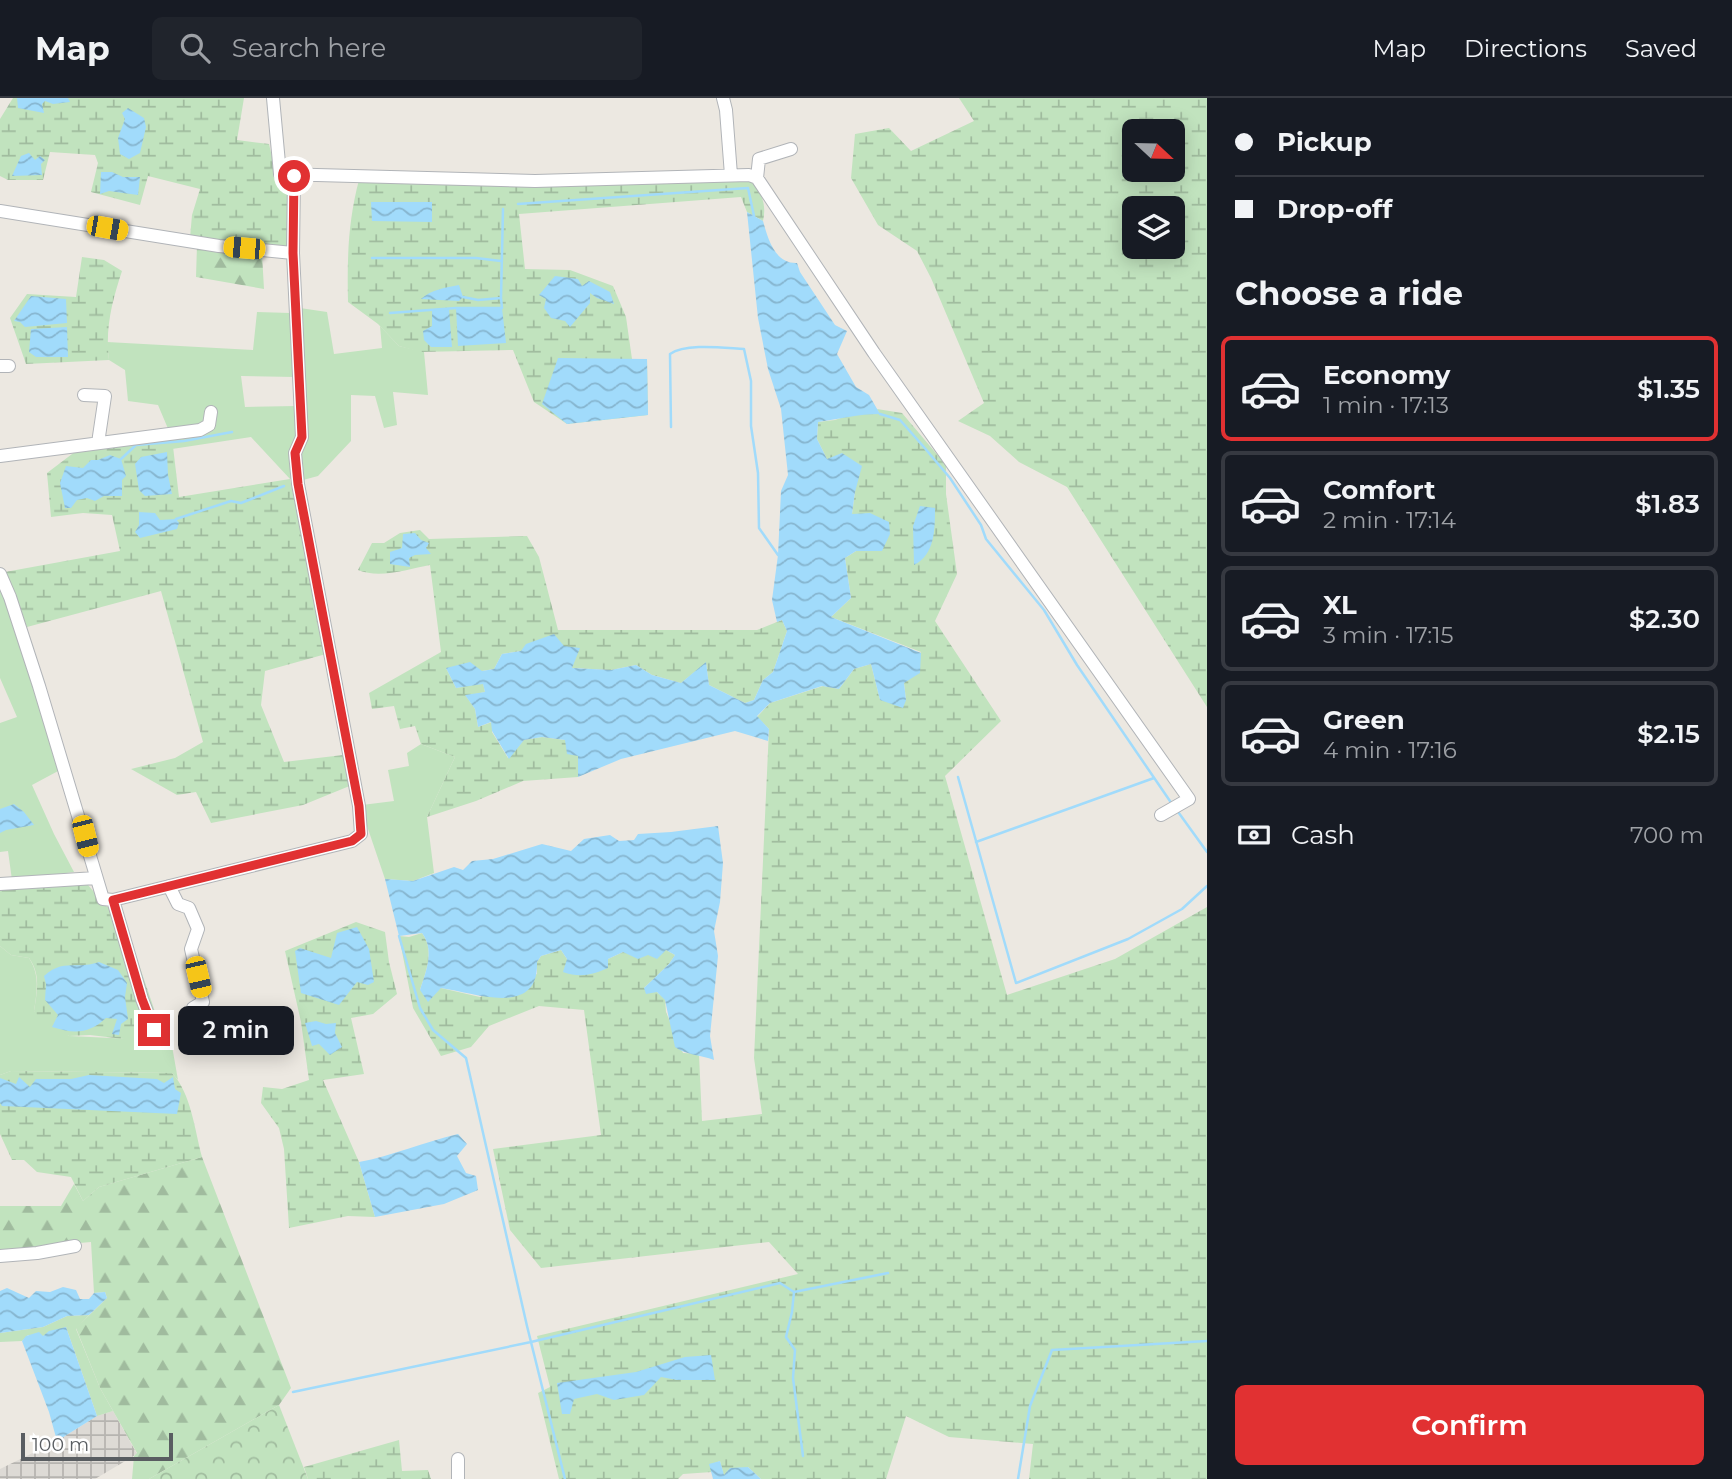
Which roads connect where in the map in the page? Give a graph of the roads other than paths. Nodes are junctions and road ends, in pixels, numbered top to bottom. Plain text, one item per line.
1 (273, 98) edge
2 (723, 98) edge
3 (791, 149) dead end
4 (294, 176) junction
5 (731, 176) junction
6 (757, 178) junction
7 (0, 211) edge
8 (293, 253) junction
9 (84, 395) dead end
10 (211, 412) dead end
11 (98, 443) junction
12 (0, 456) edge
13 (0, 574) edge
14 (1164, 814) dead end
15 (96, 878) junction
16 (0, 884) edge
17 (169, 886) junction
18 (113, 900) junction
19 (194, 1008) dead end
20 (154, 1030) dead end
21 (75, 1246) dead end
22 (0, 1256) edge
23 (458, 1460) dead end
24 (457, 1479) edge

1 - 4 street
2 - 5 street
3 - 6 street
4 - 5 street
4 - 8 street
5 - 6 street
6 - 14 street
7 - 8 street
8 - 17 street
9 - 11 street
10 - 11 street
11 - 12 street
13 - 15 street
15 - 16 street
15 - 18 street
17 - 18 street
17 - 19 street
18 - 20 street
21 - 22 street
23 - 24 street

